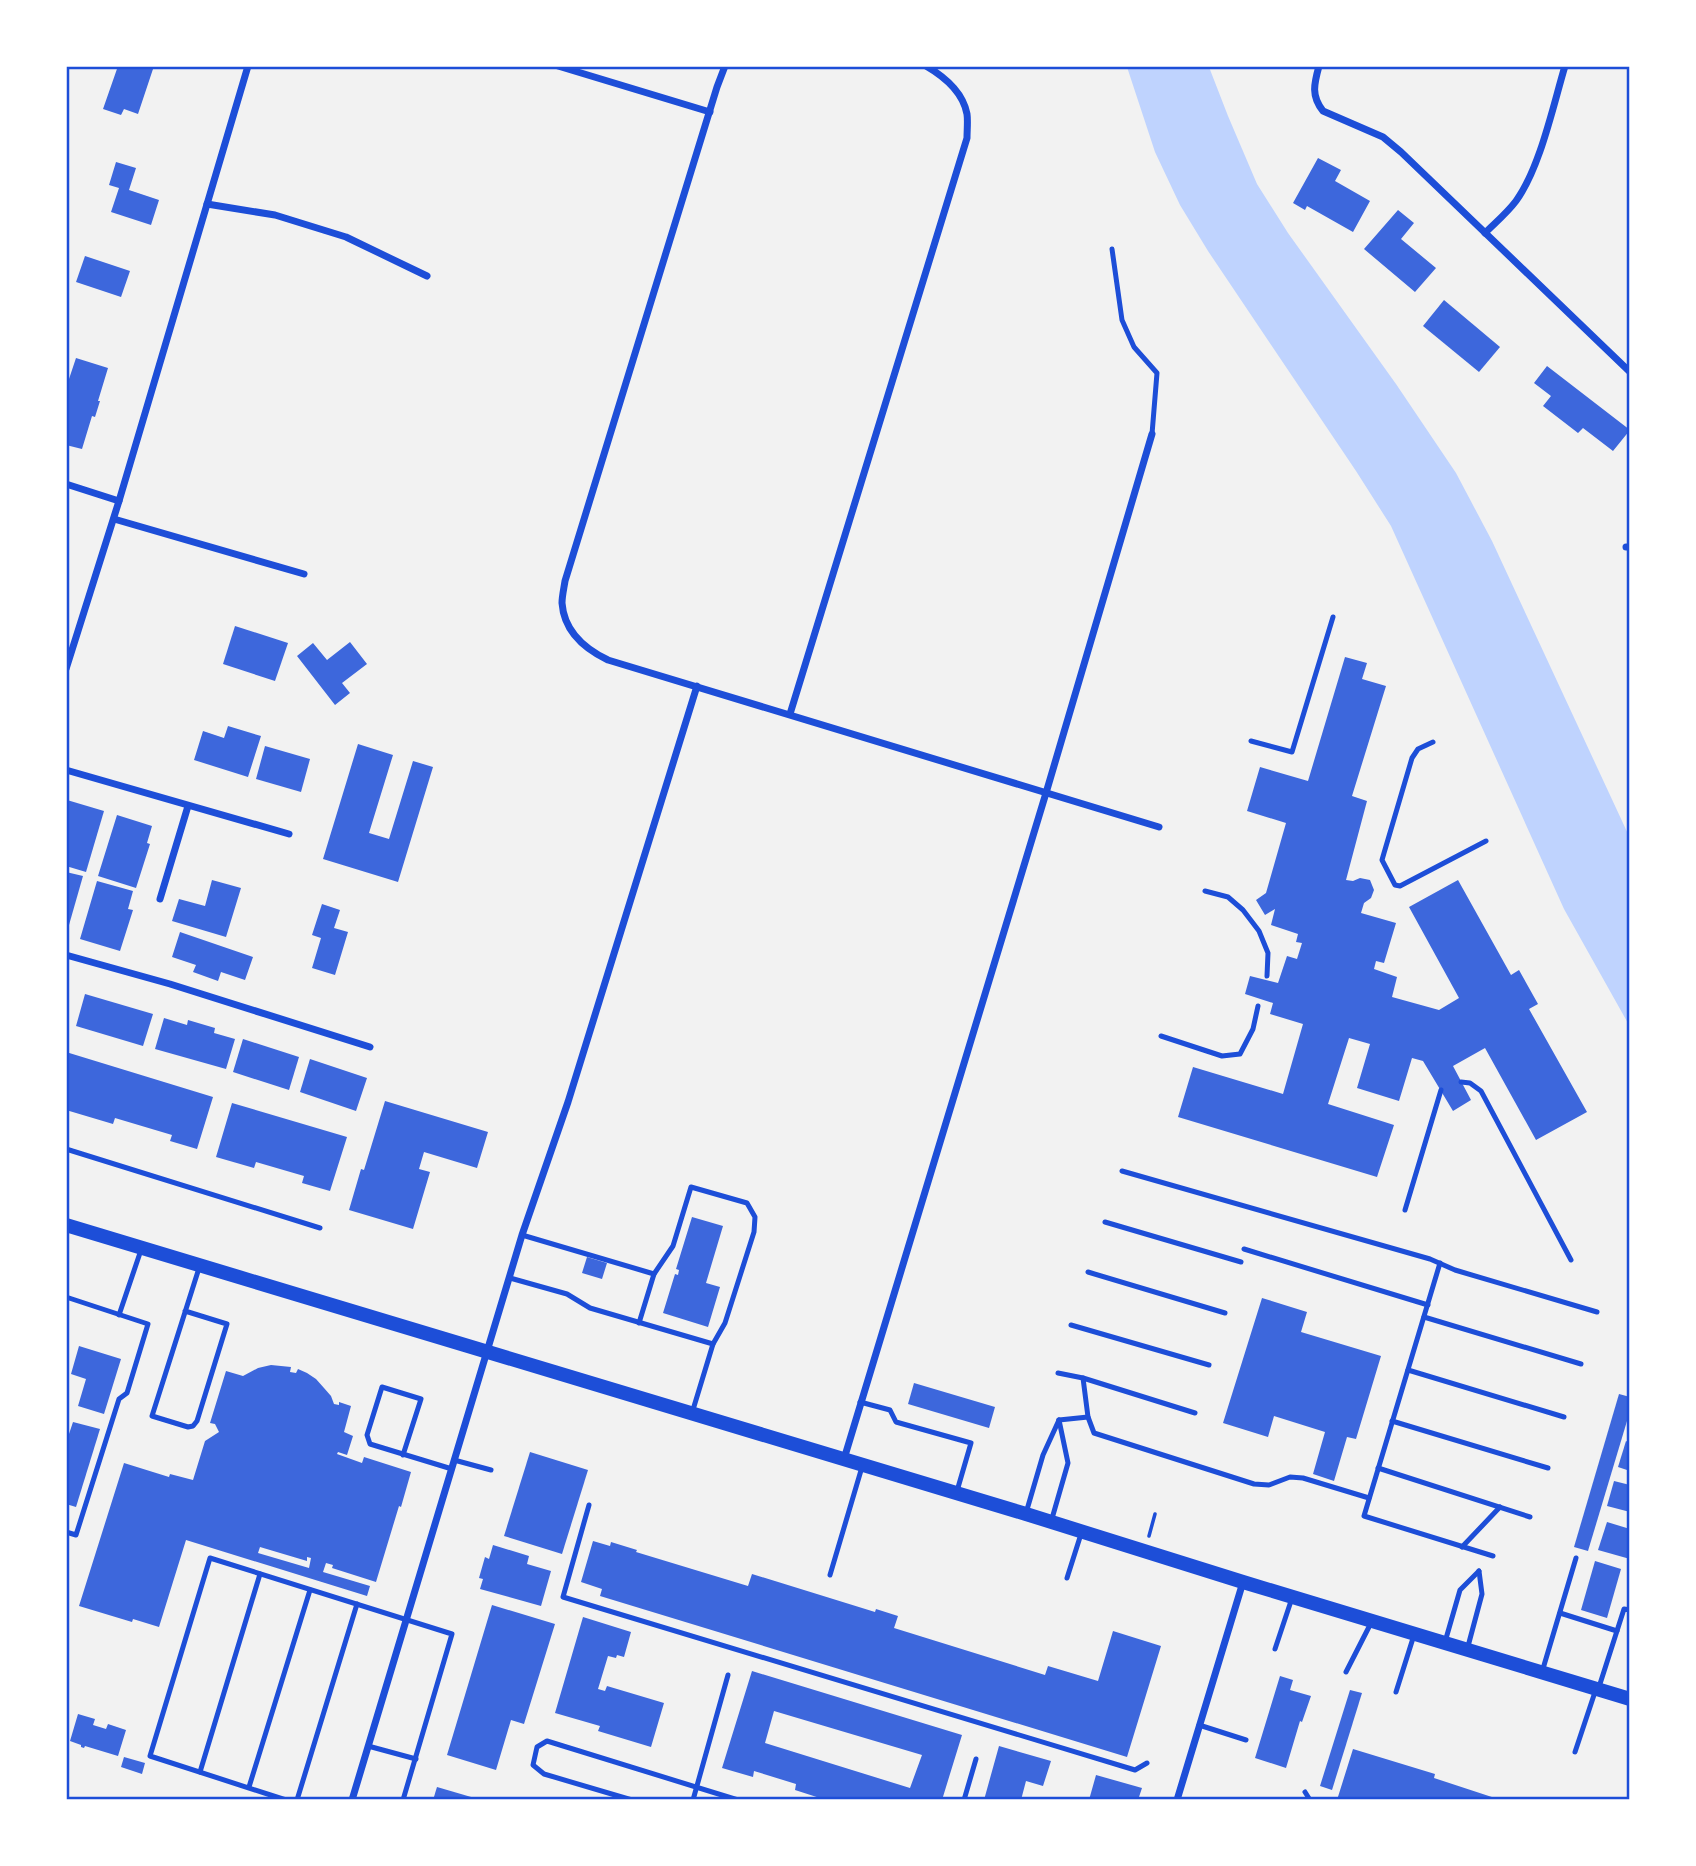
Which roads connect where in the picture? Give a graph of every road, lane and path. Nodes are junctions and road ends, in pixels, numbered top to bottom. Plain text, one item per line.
1 (248, 66) edge
2 (558, 66) edge
3 (725, 66) edge
4 (926, 66) edge
5 (1319, 66) edge
6 (1565, 66) edge
7 (710, 112) junction
8 (207, 204) junction
9 (1485, 233) junction
10 (1112, 248) dead end
11 (427, 276) dead end
12 (1629, 372) edge
13 (1152, 434) joint
14 (66, 484) edge
15 (119, 501) junction
16 (114, 519) junction
17 (304, 574) dead end
18 (1333, 617) dead end
19 (66, 669) edge
20 (698, 686) junction
21 (790, 714) junction
22 (1251, 741) dead end
23 (1433, 742) dead end
24 (66, 771) edge
25 (1046, 793) junction
26 (188, 806) junction
27 (1159, 827) dead end
28 (289, 834) dead end
29 (1486, 841) dead end
30 (1205, 891) dead end
31 (160, 900) dead end
32 (66, 955) edge
33 (1267, 976) dead end
34 (1258, 1006) dead end
35 (1161, 1036) dead end
36 (370, 1046) dead end
37 (1461, 1082) dead end
38 (1441, 1090) dead end
39 (66, 1149) edge
40 (1122, 1171) dead end
41 (1405, 1210) dead end
42 (1105, 1222) dead end
43 (66, 1225) edge
44 (320, 1228) dead end
45 (522, 1236) junction
46 (142, 1248) junction
47 (1244, 1249) dead end
48 (1571, 1260) dead end
49 (1241, 1262) dead end
50 (1440, 1264) junction
51 (200, 1265) junction
52 (1088, 1272) dead end
53 (654, 1274) junction
54 (510, 1278) junction
55 (66, 1297) edge
56 (1428, 1305) junction
57 (185, 1311) junction
58 (1597, 1312) dead end
59 (1225, 1313) dead end
60 (119, 1315) junction
61 (1424, 1317) junction
62 (639, 1323) junction
63 (1071, 1325) dead end
64 (713, 1344) junction
65 (487, 1351) junction
66 (1581, 1364) dead end
67 (1209, 1365) dead end
68 (1408, 1370) junction
69 (1058, 1373) dead end
70 (1083, 1378) junction
71 (860, 1402) junction
72 (1195, 1413) dead end
73 (692, 1415) junction
74 (1088, 1418) junction
75 (1564, 1418) dead end
76 (1059, 1420) junction
77 (1392, 1421) junction
78 (403, 1455) junction
79 (844, 1459) junction
80 (454, 1460) junction
81 (862, 1465) junction
82 (1378, 1468) junction
83 (1548, 1468) dead end
84 (452, 1469) junction
85 (491, 1470) dead end
86 (957, 1493) junction
87 (1369, 1499) junction
88 (589, 1505) dead end
89 (1500, 1507) junction
90 (1026, 1514) junction
91 (1155, 1514) dead end
92 (1530, 1517) dead end
93 (1051, 1522) junction
94 (1082, 1531) junction
95 (66, 1532) edge
96 (1462, 1547) junction
97 (1144, 1551) junction
98 (1493, 1556) dead end
99 (1576, 1558) dead end
100 (260, 1574) junction
101 (830, 1575) dead end
102 (1067, 1578) dead end
103 (1243, 1582) junction
104 (310, 1590) junction
105 (1292, 1597) junction
106 (357, 1604) junction
107 (1629, 1610) edge
108 (1560, 1613) junction
109 (406, 1620) junction
110 (1372, 1621) junction
111 (1617, 1632) junction
112 (1414, 1634) junction
113 (1445, 1643) junction
114 (1275, 1649) dead end
115 (1467, 1650) junction
116 (1346, 1672) dead end
117 (1542, 1673) junction
118 (728, 1675) dead end
119 (1597, 1689) junction
120 (1395, 1692) dead end
121 (1629, 1699) edge
122 (1199, 1726) junction
123 (1246, 1740) dead end
124 (368, 1746) junction
125 (1574, 1752) dead end
126 (416, 1759) junction
127 (976, 1759) dead end
128 (1147, 1763) dead end
129 (200, 1772) junction
130 (249, 1787) junction
131 (697, 1787) junction
132 (1305, 1792) dead end
133 (286, 1800) edge
134 (297, 1800) edge
135 (352, 1800) edge
136 (403, 1800) edge
137 (632, 1800) edge
138 (693, 1800) edge
139 (738, 1800) edge
140 (964, 1800) edge
141 (1177, 1800) edge
142 (1310, 1800) edge

1 - 8 street
2 - 7 street
3 - 7 street
4 - 21 street
5 - 9 street
6 - 9 street
7 - 20 street
8 - 11 street
8 - 15 street
9 - 12 street
10 - 13 lane
13 - 25 street
14 - 15 street
15 - 16 street
16 - 17 street
16 - 19 street
18 - 22 lane
20 - 21 street
20 - 45 street
21 - 25 street
23 - 29 lane
24 - 26 street
25 - 27 street
25 - 71 street
26 - 28 street
26 - 31 street
30 - 33 lane
32 - 36 street
34 - 35 lane
37 - 48 lane
38 - 41 lane
39 - 44 lane
40 - 50 lane
42 - 49 lane
43 - 46 main road
45 - 53 lane
45 - 54 street
46 - 51 main road
46 - 60 lane
47 - 56 lane
50 - 56 lane
50 - 58 lane
51 - 57 lane
51 - 65 main road
52 - 59 lane
53 - 62 lane
53 - 64 lane
54 - 62 lane
54 - 65 street
55 - 60 lane
56 - 61 lane
57 - 57 lane
60 - 95 lane
61 - 66 lane
61 - 68 lane
62 - 64 lane
63 - 67 lane
64 - 73 lane
65 - 73 main road
65 - 80 street
68 - 75 lane
68 - 77 lane
69 - 70 lane
70 - 72 lane
70 - 74 lane
71 - 79 street
71 - 86 lane
73 - 79 main road
74 - 76 lane
74 - 87 lane
76 - 90 lane
76 - 93 lane
77 - 82 lane
77 - 83 lane
78 - 78 lane
78 - 84 lane
79 - 81 main road
80 - 84 street
80 - 85 lane
81 - 86 main road
81 - 101 lane
82 - 87 lane
82 - 89 lane
84 - 109 street
86 - 90 main road
87 - 96 lane
88 - 128 lane
89 - 92 lane
89 - 96 lane
90 - 93 main road
91 - 97 path
93 - 94 main road
94 - 97 main road
94 - 102 lane
96 - 98 lane
97 - 103 main road
99 - 108 lane
100 - 104 lane
100 - 129 lane
100 - 129 lane
103 - 105 main road
103 - 122 street
104 - 106 lane
104 - 130 lane
105 - 110 main road
105 - 114 lane
106 - 109 lane
106 - 134 lane
107 - 111 lane
108 - 111 lane
108 - 117 lane
109 - 124 street
109 - 126 lane
110 - 112 main road
110 - 116 lane
111 - 119 lane
112 - 113 main road
112 - 120 lane
113 - 115 main road
113 - 115 lane
115 - 117 main road
117 - 119 main road
118 - 131 lane
119 - 121 main road
119 - 125 lane
122 - 123 lane
122 - 141 street
124 - 126 lane
124 - 135 street
126 - 136 lane
127 - 140 lane
129 - 130 lane
130 - 133 lane
131 - 137 lane
131 - 138 lane
131 - 139 lane
132 - 142 lane

